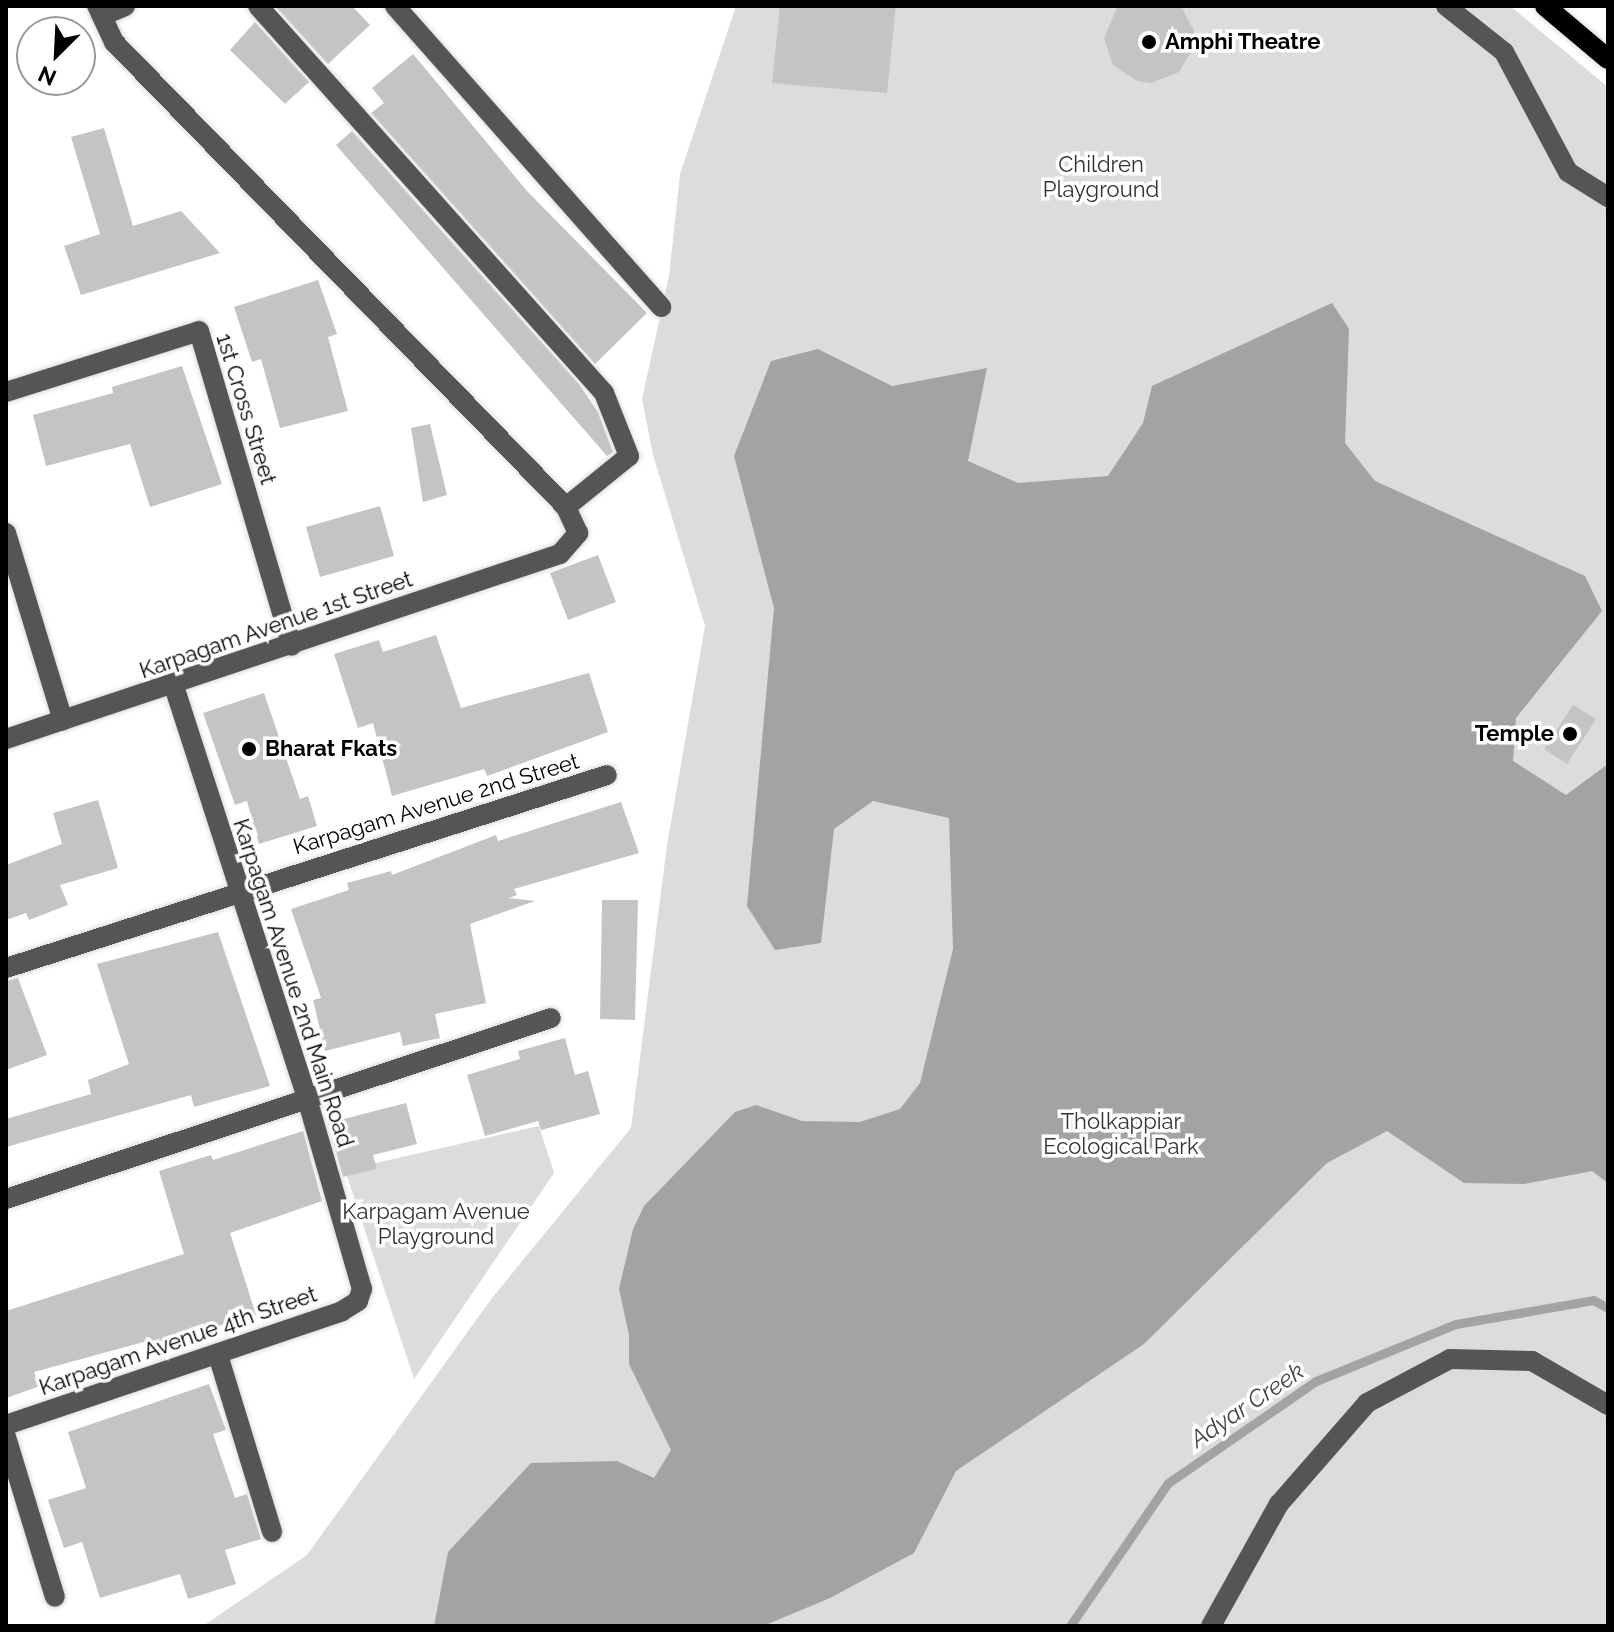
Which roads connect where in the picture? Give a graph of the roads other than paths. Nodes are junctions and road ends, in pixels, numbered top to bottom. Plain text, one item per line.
1 (125, 6) edge
2 (258, 6) edge
3 (395, 6) edge
4 (1446, 6) edge
5 (1545, 6) edge
6 (100, 11) edge
7 (1608, 59) edge
8 (1608, 197) edge
9 (661, 307) dead end
10 (6, 392) edge
11 (566, 507) junction
12 (6, 533) edge
13 (292, 646) junction
14 (174, 686) junction
15 (63, 721) junction
16 (6, 739) edge
17 (607, 775) dead end
18 (238, 891) junction
19 (6, 968) edge
20 (551, 1018) dead end
21 (307, 1098) junction
22 (6, 1199) edge
23 (360, 1295) joint
24 (218, 1355) junction
25 (1608, 1405) edge
26 (6, 1425) edge
27 (6, 1437) edge
28 (272, 1532) dead end
29 (55, 1597) dead end
30 (1211, 1626) edge

1 - 6 street
2 - 11 street
3 - 9 street
4 - 8 street
5 - 7 main road
6 - 11 street
10 - 13 street, 1st Cross Street
11 - 13 street, Karpagam Avenue 1st Street
12 - 15 street
13 - 14 street, Karpagam Avenue 1st Street
14 - 15 street, Karpagam Avenue 1st Street
14 - 18 street, Karpagam Avenue 2nd Main Road
15 - 16 street, Karpagam Avenue 1st Street
17 - 18 street, Karpagam Avenue 2nd Street
18 - 19 street, Karpagam Avenue 2nd Street
18 - 21 street, Karpagam Avenue 2nd Main Road
20 - 21 street
21 - 22 street
21 - 23 street, Karpagam Avenue 2nd Main Road
23 - 24 street, Karpagam Avenue 4th Street
24 - 26 street, Karpagam Avenue 4th Street
24 - 28 street
25 - 30 street
27 - 29 street

